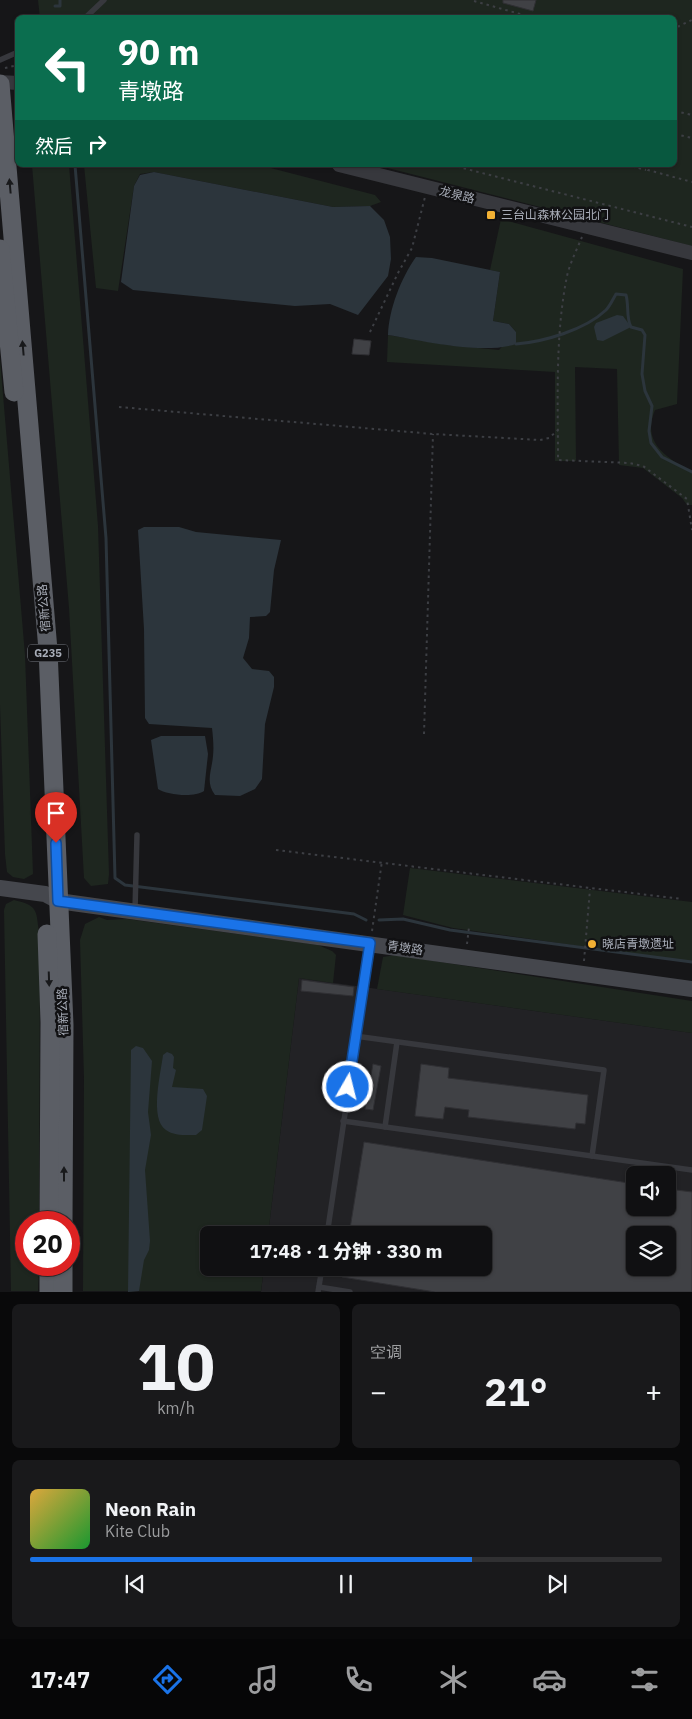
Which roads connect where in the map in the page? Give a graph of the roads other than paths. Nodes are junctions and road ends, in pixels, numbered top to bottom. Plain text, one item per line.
1 (104, 0) edge
2 (88, 15) edge
3 (15, 53) edge
4 (0, 60) edge
5 (0, 83) edge
6 (15, 83) edge
7 (347, 167) edge
8 (0, 249) edge
9 (692, 253) edge
10 (137, 835) dead end
11 (0, 888) edge
12 (52, 898) junction
13 (135, 912) junction
14 (370, 943) junction
15 (692, 989) edge
16 (355, 1036) junction
17 (397, 1042) junction
18 (343, 1121) junction
19 (385, 1127) junction
20 (592, 1156) junction
21 (692, 1170) edge
22 (49, 1211) edge
23 (64, 1211) edge
24 (327, 1226) edge
25 (49, 1276) edge
26 (63, 1276) edge
27 (321, 1276) edge
28 (319, 1289) edge
29 (49, 1292) edge
30 (63, 1292) edge
31 (350, 1292) edge

1 - 2 lane
3 - 4 lane
5 - 6 street
12 -> 5 highway, 宿新公路 / G235
7 - 9 street, 龙泉路
8 - 12 highway, 宿新公路 / G235
10 - 13 lane
11 - 12 main road, 青墩路
12 - 13 main road, 青墩路
12 -> 22 highway, 宿新公路 / G235
23 -> 12 highway, 宿新公路 / G235
13 - 14 main road, 青墩路
14 - 15 main road, 青墩路
14 - 16 lane
16 - 17 lane
16 - 18 lane
17 - 19 lane
17 - 20 lane
18 - 19 lane
18 - 24 lane
19 - 20 lane
20 - 21 lane
25 - 29 highway
26 - 30 highway
27 - 28 lane
28 - 31 lane

